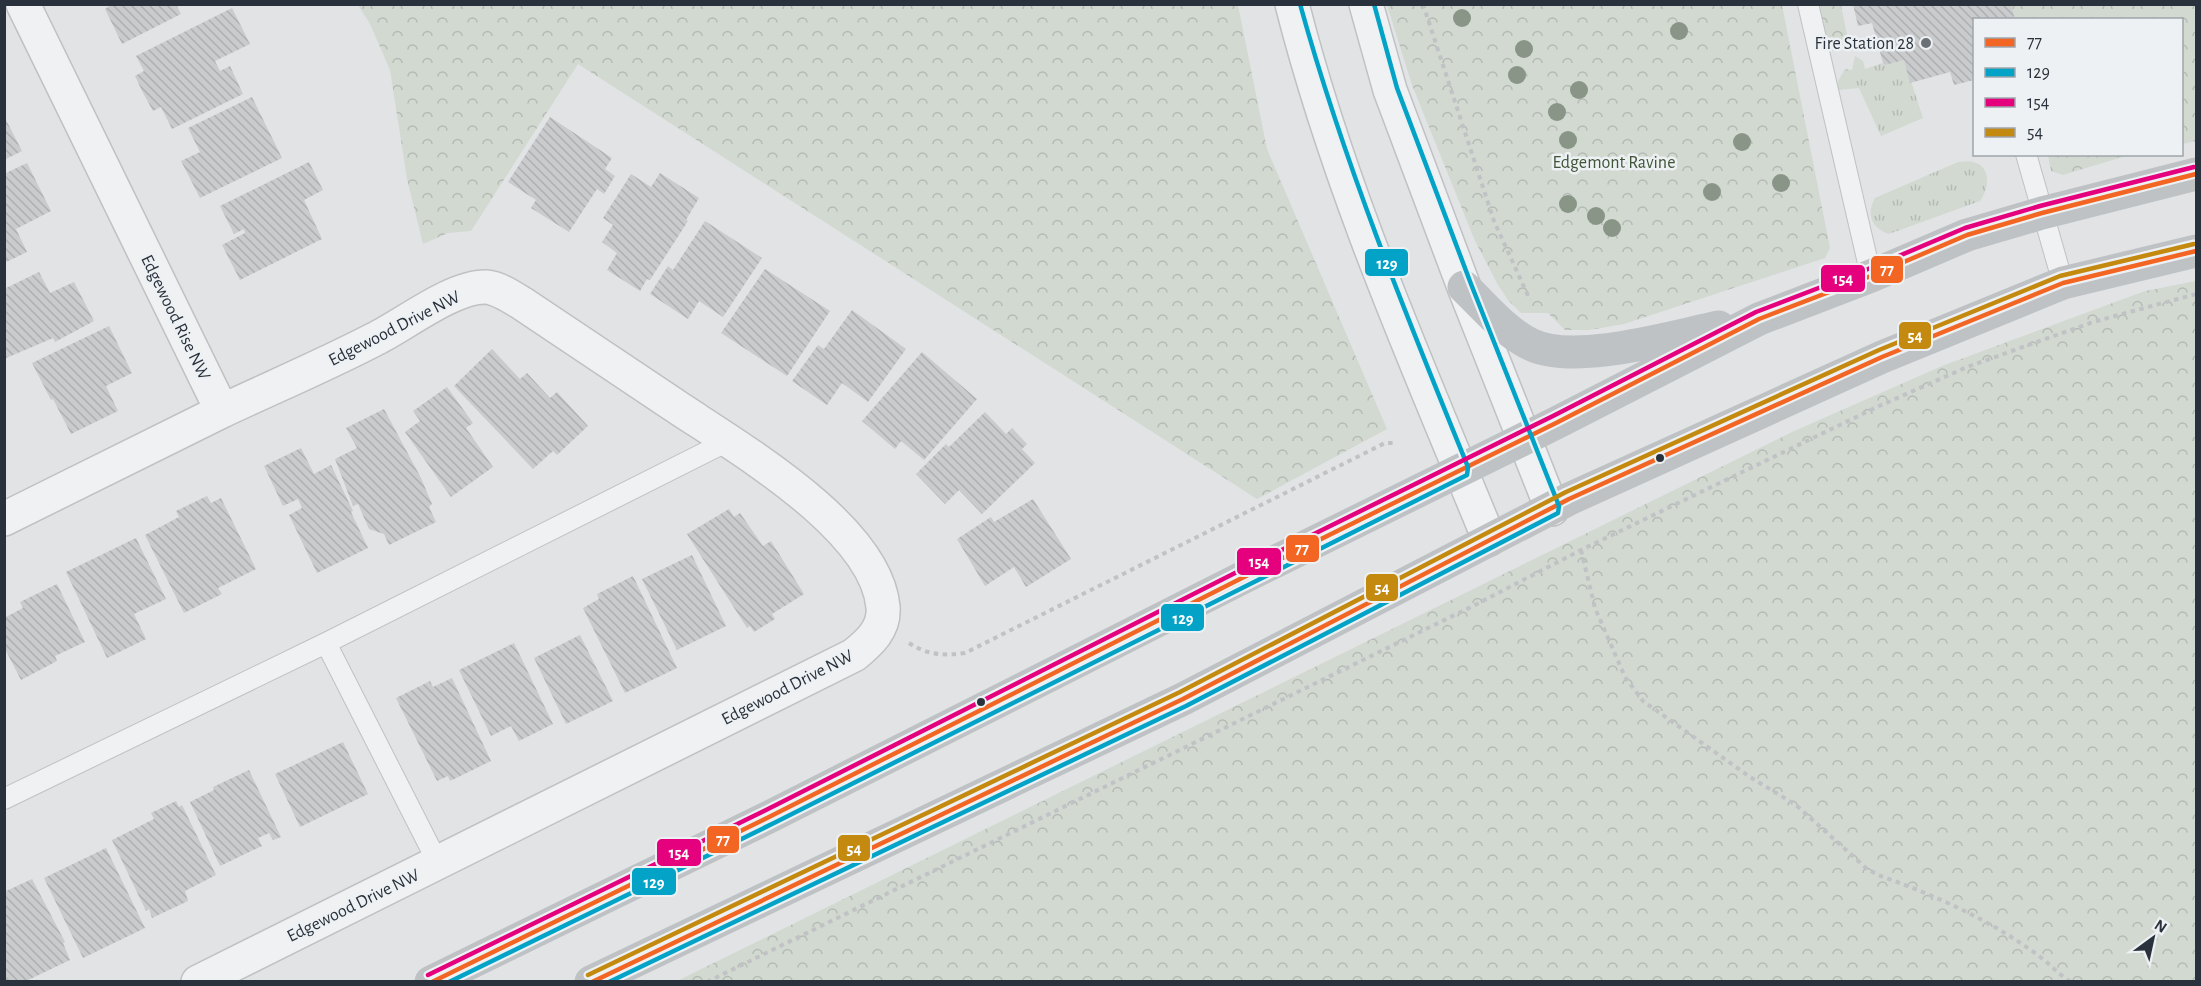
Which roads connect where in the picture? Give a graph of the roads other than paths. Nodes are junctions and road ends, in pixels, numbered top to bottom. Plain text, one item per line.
1 (23, 4) edge
2 (1292, 4) edge
3 (1366, 4) edge
4 (1808, 4) edge
5 (2026, 156) edge
6 (2196, 174) edge
7 (2042, 213) junction
8 (2196, 251) edge
9 (1871, 276) junction
10 (2063, 283) junction
11 (1464, 287) junction
12 (1759, 319) junction
13 (222, 411) junction
14 (1525, 438) junction
15 (728, 441) junction
16 (1461, 470) junction
17 (1552, 509) junction
18 (4, 519) edge
19 (1489, 539) junction
20 (326, 643) junction
21 (4, 800) edge
22 (438, 863) junction
23 (198, 981) edge
24 (431, 981) edge
25 (591, 981) edge

1 - 13 street, Edgewood Rise NW
2 - 16 street
3 - 11 street
4 - 9 lane
5 - 7 lane
6 - 7 main road
7 - 9 main road
7 - 10 lane
8 - 10 main road
9 - 12 main road
10 - 17 main road
11 - 12 main road
11 - 14 street
12 - 14 main road
13 - 15 street, Edgewood Drive NW
13 - 18 street
14 - 16 main road
14 - 17 street
15 - 20 lane
15 - 22 street, Edgewood Drive NW
16 - 19 street
16 - 24 main road
17 - 19 main road
19 - 25 main road
20 - 21 lane
20 - 22 lane
22 - 23 street, Edgewood Drive NW

